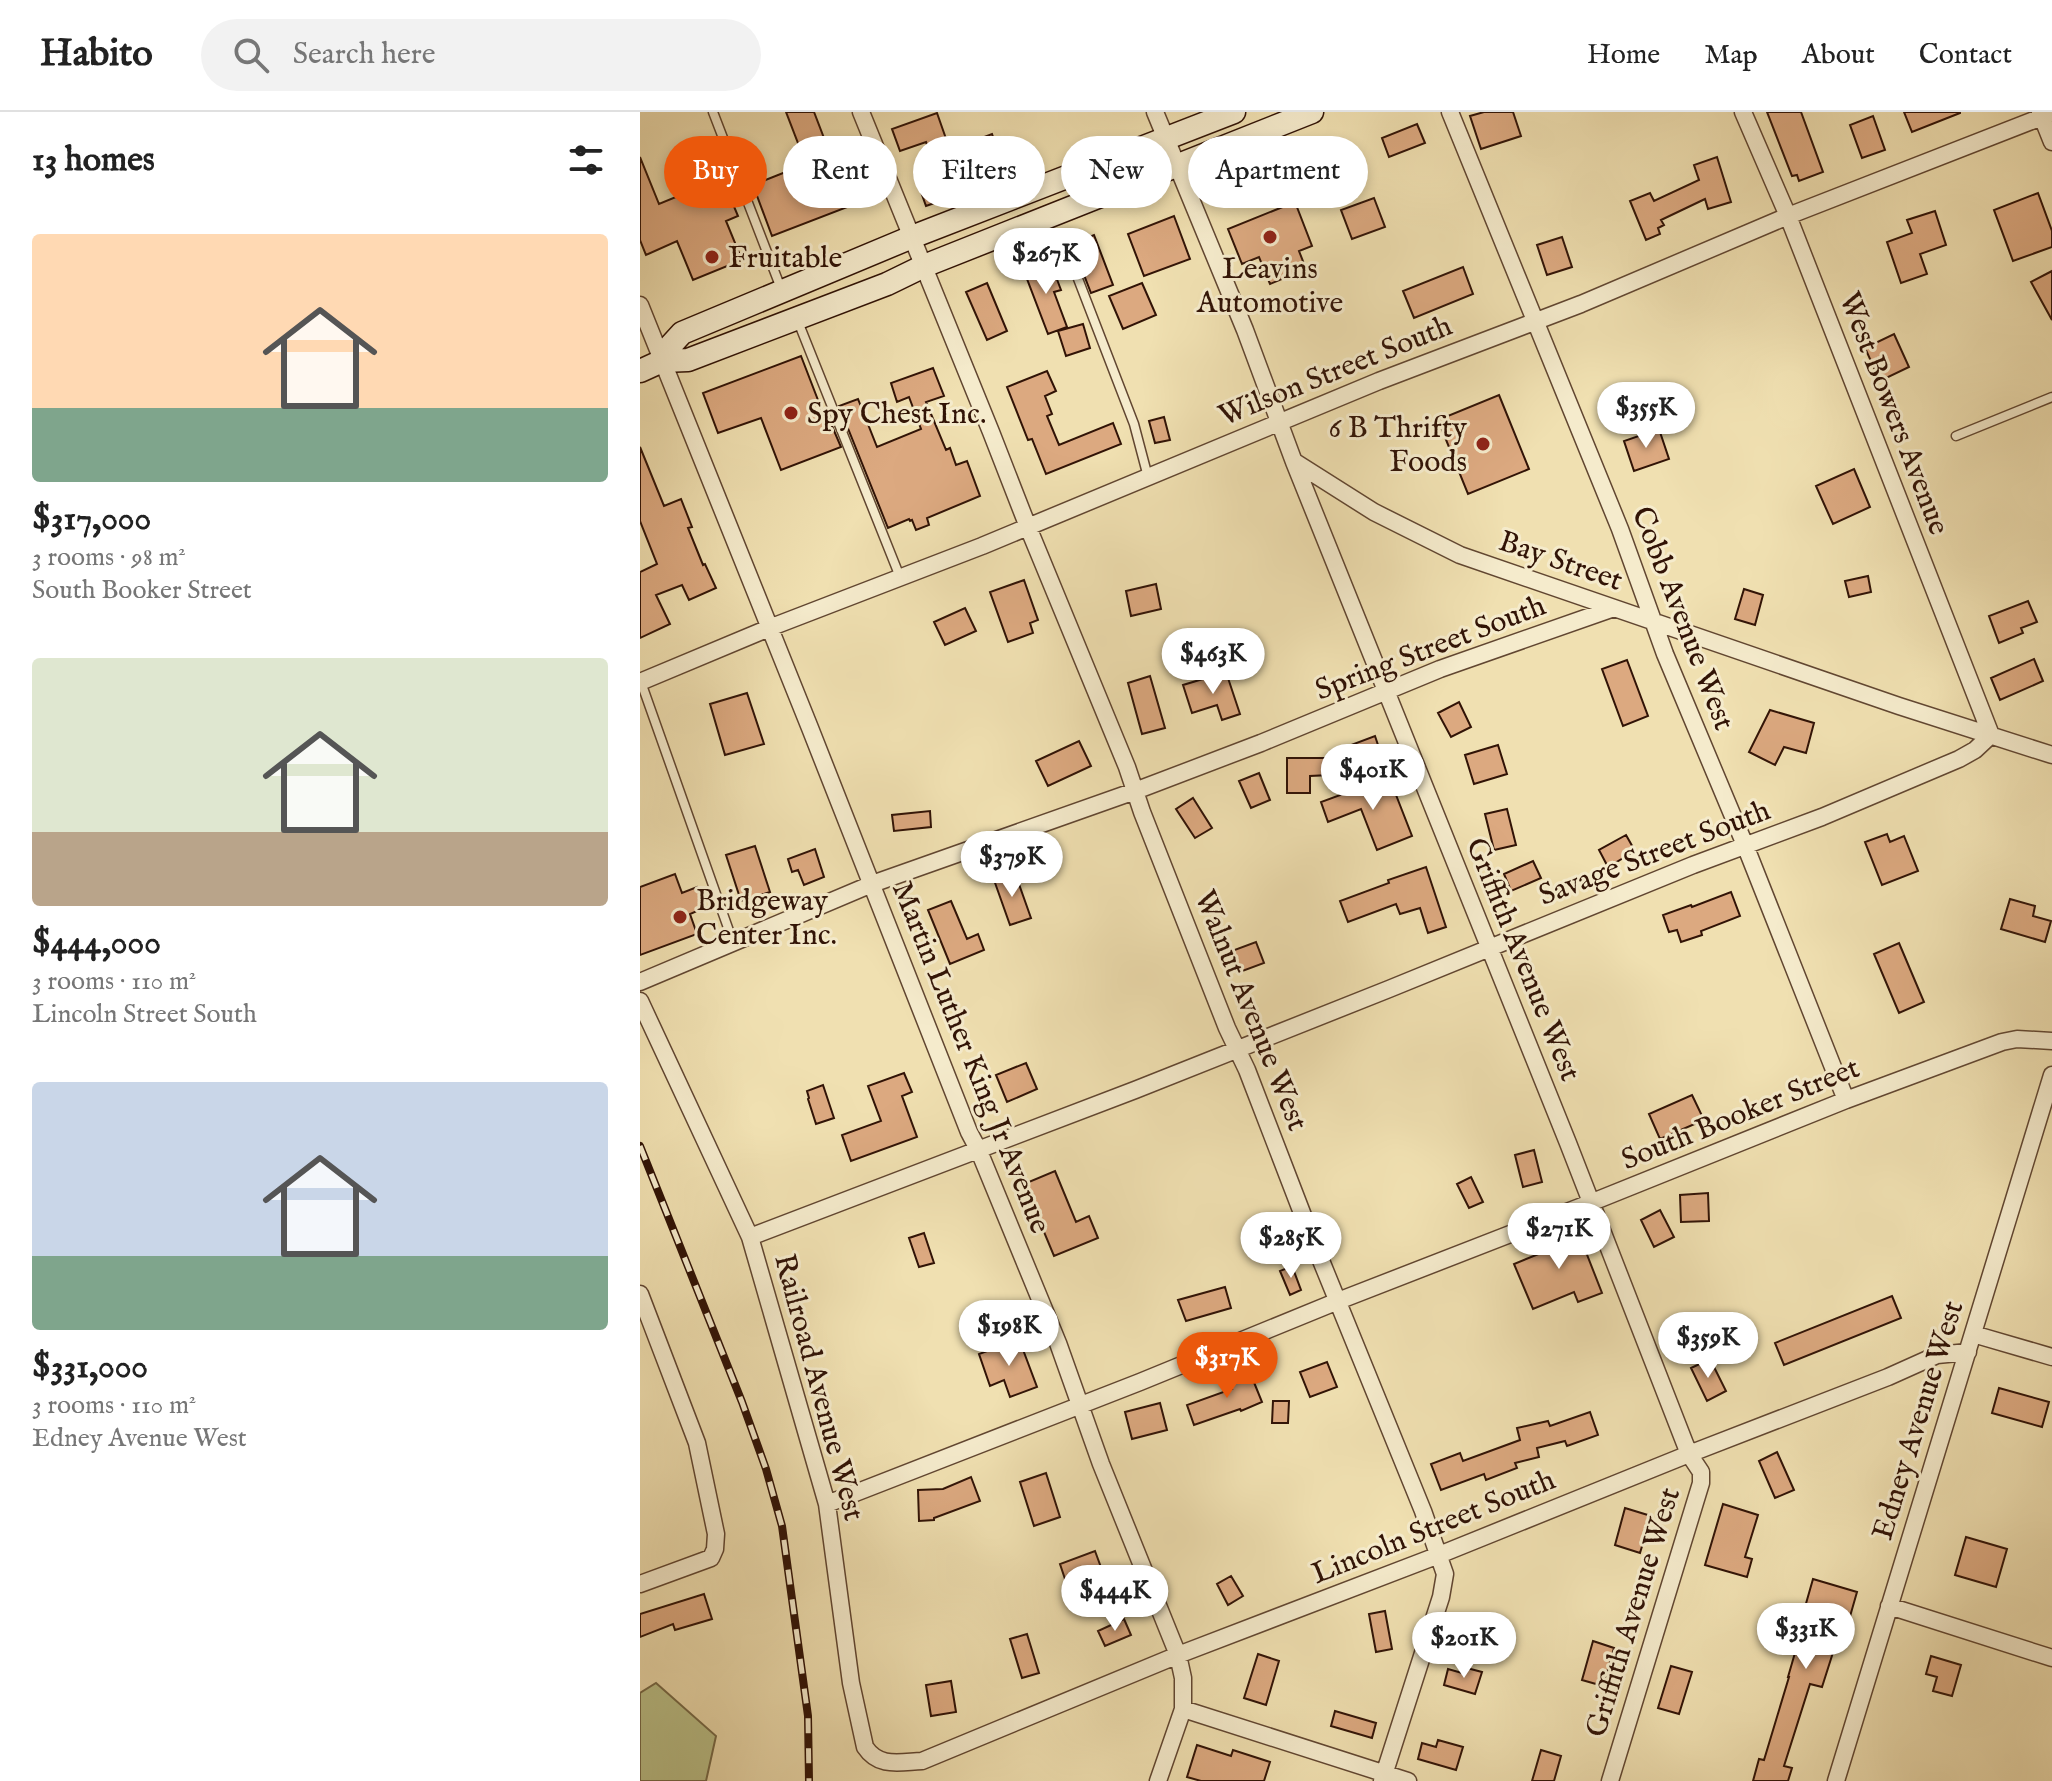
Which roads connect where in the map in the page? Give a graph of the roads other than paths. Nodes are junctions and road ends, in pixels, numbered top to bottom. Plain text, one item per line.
1 (713, 112) edge
2 (861, 112) edge
3 (1155, 112) edge
4 (1234, 112) edge
5 (1312, 112) edge
6 (1450, 112) edge
7 (1743, 112) edge
8 (2045, 114) edge
9 (1165, 136) edge
10 (1172, 137) edge
11 (2052, 142) edge
12 (1172, 154) edge
13 (1177, 167) junction
14 (1061, 180) edge
15 (1788, 216) junction
16 (912, 237) junction
17 (1065, 245) dead end
18 (924, 266) junction
19 (782, 291) junction
20 (640, 305) edge
21 (797, 318) junction
22 (1535, 320) junction
23 (662, 361) junction
24 (640, 371) edge
25 (2052, 397) edge
26 (1280, 423) junction
27 (1956, 436) dead end
28 (1294, 462) junction
29 (1148, 477) junction
30 (1028, 527) junction
31 (900, 578) junction
32 (1614, 608) junction
33 (1654, 622) junction
34 (769, 628) junction
35 (640, 681) edge
36 (1387, 690) junction
37 (1991, 735) junction
38 (2052, 755) edge
39 (1135, 791) junction
40 (1745, 845) junction
41 (872, 884) junction
42 (733, 942) junction
43 (1489, 947) junction
44 (640, 982) edge
45 (640, 1001) edge
46 (2052, 1041) edge
47 (1237, 1050) junction
48 (2052, 1075) edge
49 (1846, 1100) junction
50 (979, 1151) junction
51 (1590, 1203) junction
52 (750, 1237) junction
53 (640, 1294) edge
54 (1338, 1301) junction
55 (1973, 1334) junction
56 (1968, 1352) junction
57 (2052, 1357) edge
58 (1079, 1404) junction
59 (1689, 1454) junction
60 (827, 1504) junction
61 (1439, 1555) junction
62 (640, 1584) edge
63 (1889, 1606) junction
64 (1178, 1655) junction
65 (2052, 1658) edge
66 (1183, 1709) junction
67 (922, 1761) joint
68 (1384, 1777) edge
69 (1158, 1781) edge
70 (1408, 1781) edge
71 (1610, 1781) edge
72 (1836, 1781) edge

1 - 19 lane
2 - 16 street, Walnut Avenue West
3 - 9 street, Griffith Avenue West
4 - 10 street
5 - 13 street
6 - 22 street, Cobb Avenue West
7 - 15 street, West Bowers Avenue
8 - 11 street
8 - 15 street, Wilson Street South
12 - 13 street, Griffith Avenue West
13 - 18 street
13 - 26 street, Griffith Avenue West
14 - 16 street
15 - 22 street, Wilson Street South
15 - 37 street, West Bowers Avenue
16 - 18 street, Walnut Avenue West
16 - 19 street
17 - 29 lane
18 - 21 street
18 - 30 street, Walnut Avenue West
19 - 23 street
20 - 23 street, Martin Luther King Jr Avenue
21 - 23 street
21 - 31 lane
22 - 26 street, Wilson Street South
22 - 33 street, Cobb Avenue West
23 - 24 street
23 - 34 street, Martin Luther King Jr Avenue
25 - 27 lane
26 - 28 street, Griffith Avenue West
26 - 29 street, Wilson Street South
28 - 32 street, Bay Street
28 - 36 street, Griffith Avenue West
29 - 30 street, Wilson Street South
30 - 31 street, Wilson Street South
30 - 39 street, Walnut Avenue West
31 - 34 street, Wilson Street South
32 - 33 street, Bay Street
32 - 36 street, Spring Street South
33 - 37 street, Bay Street
33 - 40 street, Cobb Avenue West
34 - 35 street, Wilson Street South
34 - 41 street, Martin Luther King Jr Avenue
35 - 42 lane
36 - 39 street, Spring Street South
36 - 43 street, Griffith Avenue West
37 - 38 street, Bay Street
37 - 40 street, Savage Street South
39 - 41 street, Spring Street South
39 - 47 street, Walnut Avenue West
40 - 43 street, Savage Street South
40 - 49 street, Cobb Avenue West
41 - 42 street, Spring Street South
41 - 50 street, Martin Luther King Jr Avenue
42 - 44 street, Spring Street South
43 - 47 street, Savage Street South
43 - 51 street, Griffith Avenue West
45 - 52 street, Railroad Avenue West
46 - 49 street, South Booker Street
47 - 50 street, Savage Street South
47 - 54 street, Walnut Avenue West
48 - 55 street, Edney Avenue West
49 - 51 street, South Booker Street
50 - 52 street, Savage Street South
50 - 58 street, Martin Luther King Jr Avenue
51 - 54 street, South Booker Street
51 - 59 street, Griffith Avenue West
52 - 60 street, Railroad Avenue West
53 - 62 street
54 - 58 street, South Booker Street
54 - 61 street, Walnut Avenue West
55 - 56 street, Edney Avenue West
55 - 57 street
56 - 59 street, Lincoln Street South
56 - 63 street, Edney Avenue West
58 - 60 street, South Booker Street
58 - 64 street, Martin Luther King Jr Avenue
59 - 61 street, Lincoln Street South
59 - 71 street, Griffith Avenue West
60 - 67 street, Railroad Avenue West
61 - 64 street, Lincoln Street South
61 - 68 street, Walnut Avenue West
63 - 65 street
63 - 72 street, Edney Avenue West
64 - 66 street, Martin Luther King Jr Avenue
64 - 67 street, Lincoln Street South
66 - 68 street
66 - 69 street, Martin Luther King Jr Avenue
68 - 70 street

